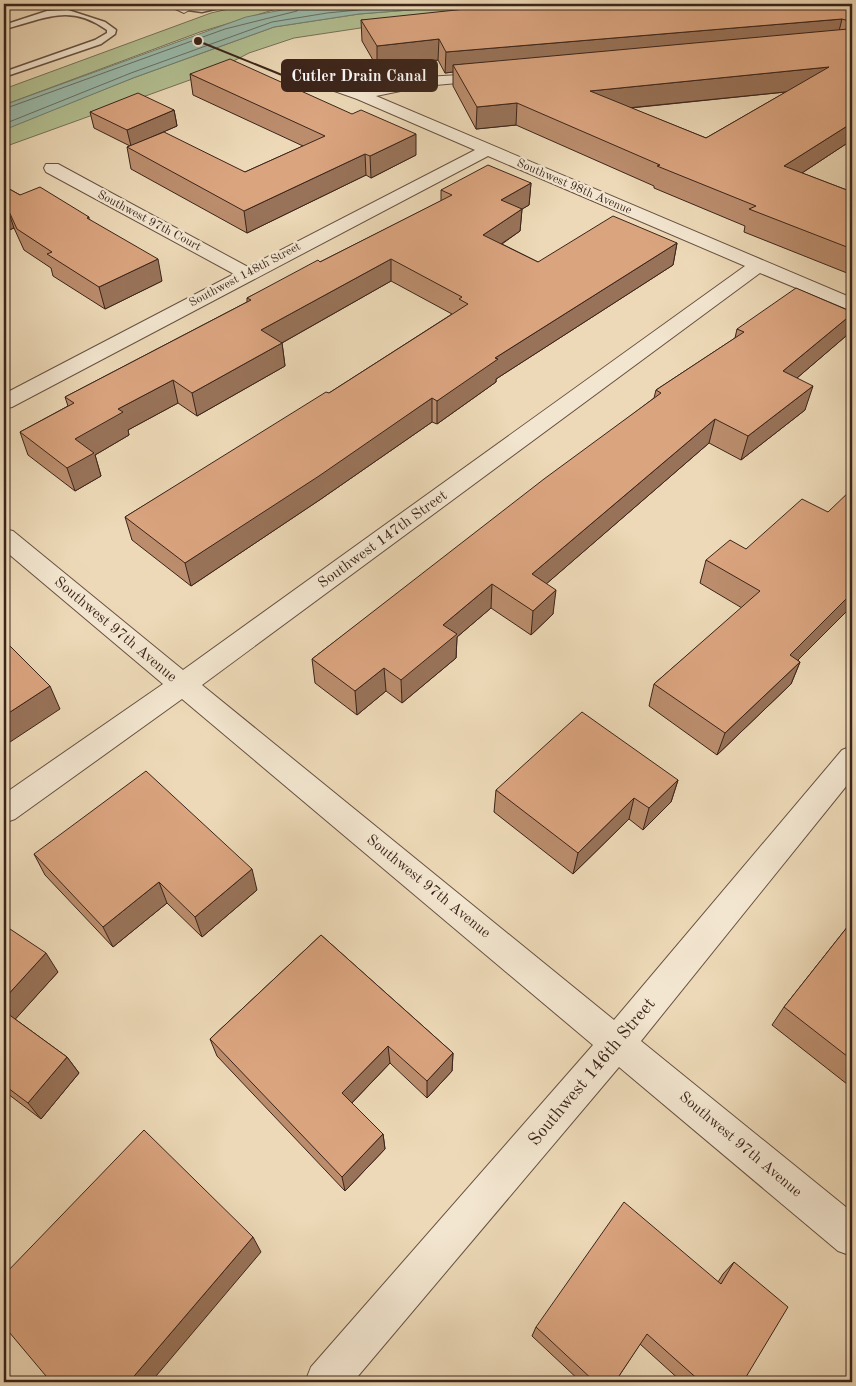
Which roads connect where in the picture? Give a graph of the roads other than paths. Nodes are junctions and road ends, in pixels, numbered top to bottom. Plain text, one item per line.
1 (10, 4) edge
2 (232, 4) edge
3 (4, 6) edge
4 (178, 6) edge
5 (4, 27) edge
6 (294, 72) dead end
7 (506, 74) edge
8 (4, 75) edge
9 (362, 96) junction
10 (487, 150) junction
11 (52, 168) dead end
12 (759, 265) junction
13 (247, 274) junction
14 (852, 305) edge
15 (4, 402) edge
16 (4, 537) edge
17 (182, 685) junction
18 (852, 758) edge
19 (4, 810) edge
20 (618, 1043) junction
21 (852, 1237) edge
22 (326, 1382) edge

1 - 3 lane
2 - 4 lane
5 - 8 lane
6 - 9 street, Southwest 98th Avenue
7 - 9 street
9 - 10 street, Southwest 98th Avenue
10 - 12 street, Southwest 98th Avenue
10 - 13 street, Southwest 148th Street
11 - 13 street, Southwest 97th Court
12 - 14 street, Southwest 98th Avenue
12 - 17 street, Southwest 147th Street
13 - 15 street, Southwest 148th Street
16 - 17 street, Southwest 97th Avenue
17 - 19 street, Southwest 147th Street
17 - 20 street, Southwest 97th Avenue
18 - 20 street, Southwest 146th Street
20 - 21 street, Southwest 97th Avenue
20 - 22 street, Southwest 146th Street

